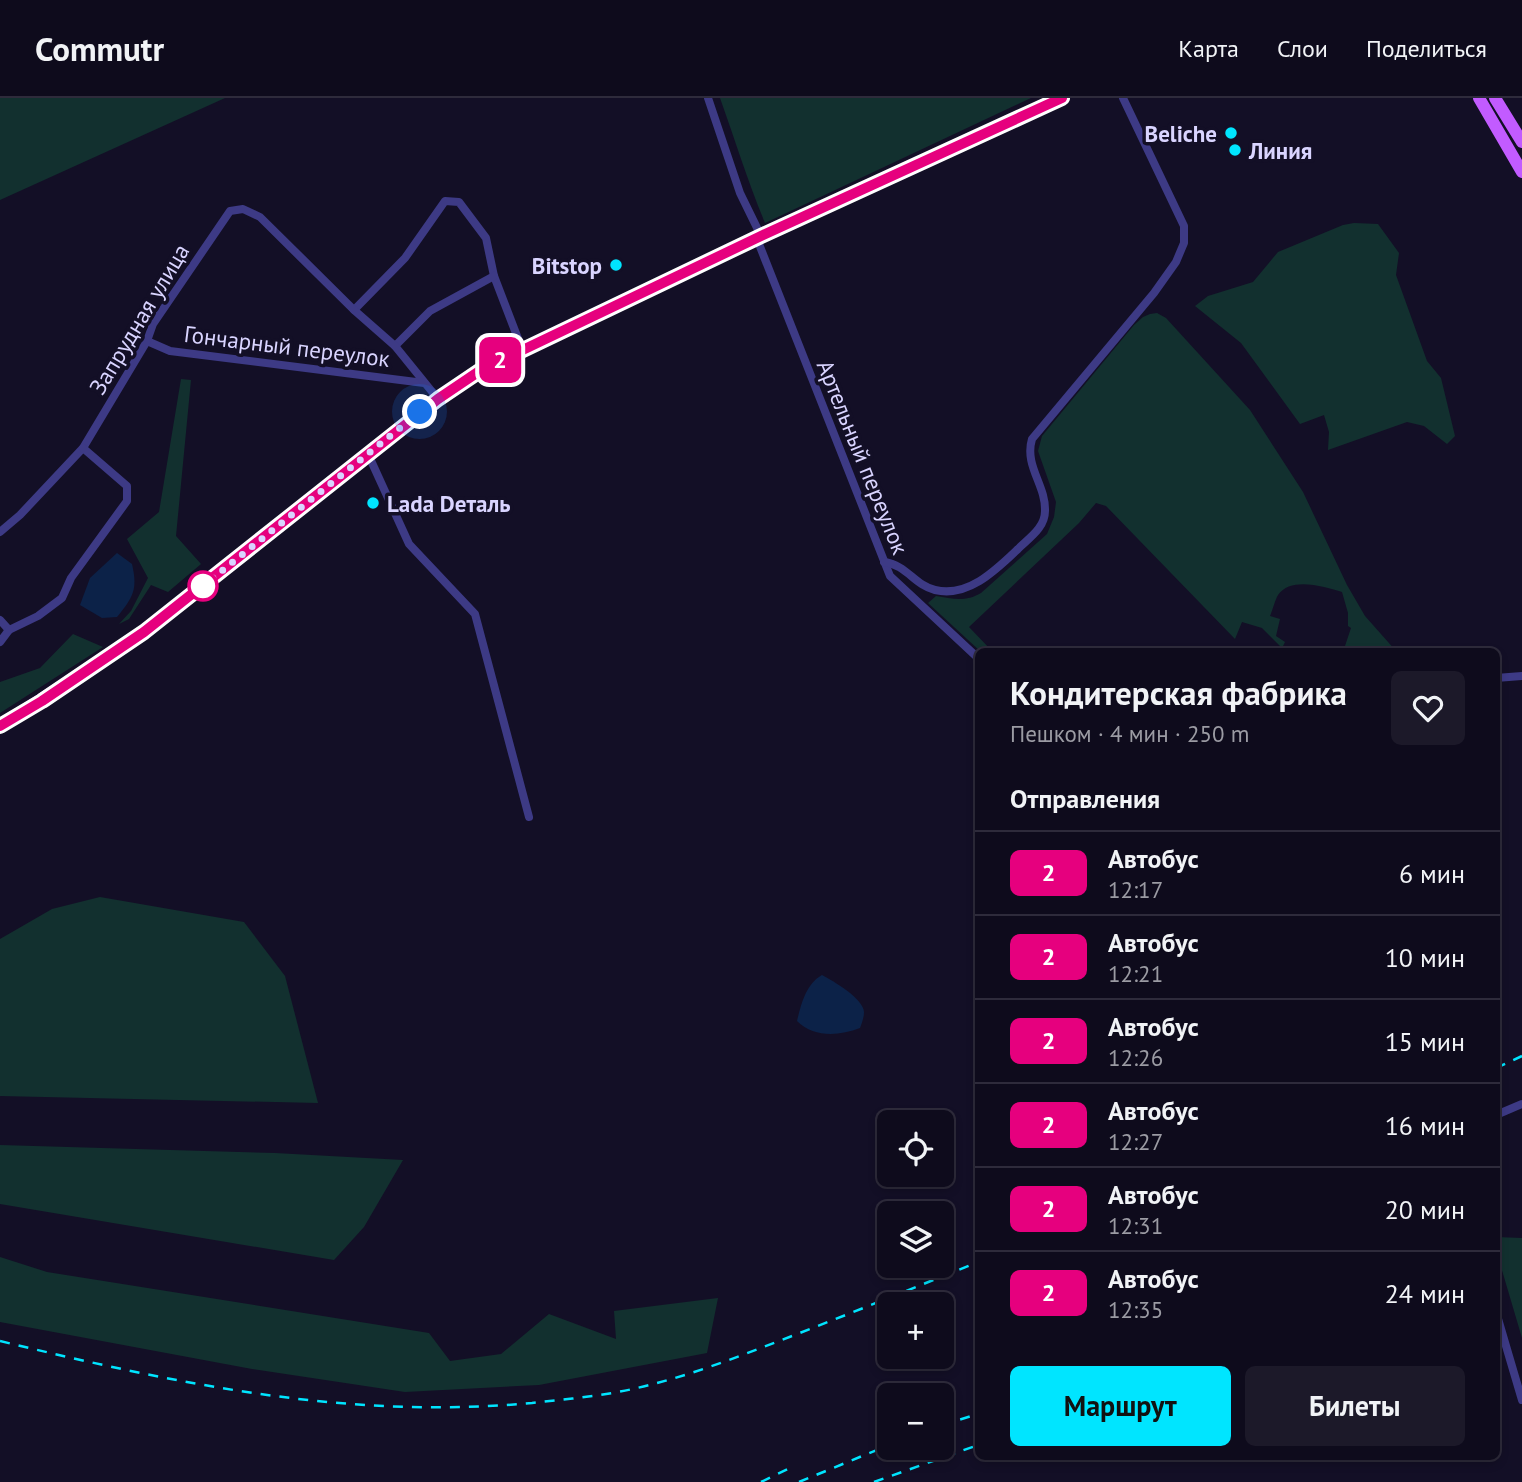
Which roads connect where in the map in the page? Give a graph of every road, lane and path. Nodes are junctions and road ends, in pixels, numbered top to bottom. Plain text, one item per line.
1 (708, 98) edge
2 (1062, 98) edge
3 (1123, 98) edge
4 (1479, 98) edge
5 (1494, 98) edge
6 (1522, 142) edge
7 (1522, 172) edge
8 (759, 237) junction
9 (494, 276) junction
10 (354, 310) junction
11 (147, 341) junction
12 (395, 346) junction
13 (522, 349) junction
14 (424, 383) junction
15 (438, 399) junction
16 (83, 448) junction
17 (368, 454) junction
18 (0, 532) edge
19 (884, 562) junction
20 (0, 620) edge
21 (9, 630) junction
22 (0, 642) edge
23 (975, 655) edge
24 (1522, 676) edge
25 (1500, 678) edge
26 (0, 726) edge
27 (528, 817) dead end
28 (1522, 1104) edge
29 (1500, 1113) edge
30 (1500, 1326) edge
31 (1522, 1400) edge

1 - 8 street, Артельный переулок
2 - 8 main road
3 - 19 street
4 - 7 main road
5 - 6 main road
8 - 13 main road
8 - 19 street, Артельный переулок
9 - 10 street
9 - 12 street
9 - 13 street
10 - 11 street, Запрудная улица
10 - 12 street, Запрудная улица
11 - 14 street, Гончарный переулок
11 - 16 street, Запрудная улица
12 - 14 street, Запрудная улица
13 - 15 main road
14 - 15 street, Запрудная улица
15 - 17 main road
16 - 18 street, Запрудная улица
16 - 21 street
17 - 26 main road
17 - 27 street
19 - 23 street, Артельный переулок
20 - 21 street
21 - 22 street
24 - 25 street
28 - 29 street
30 - 31 street

